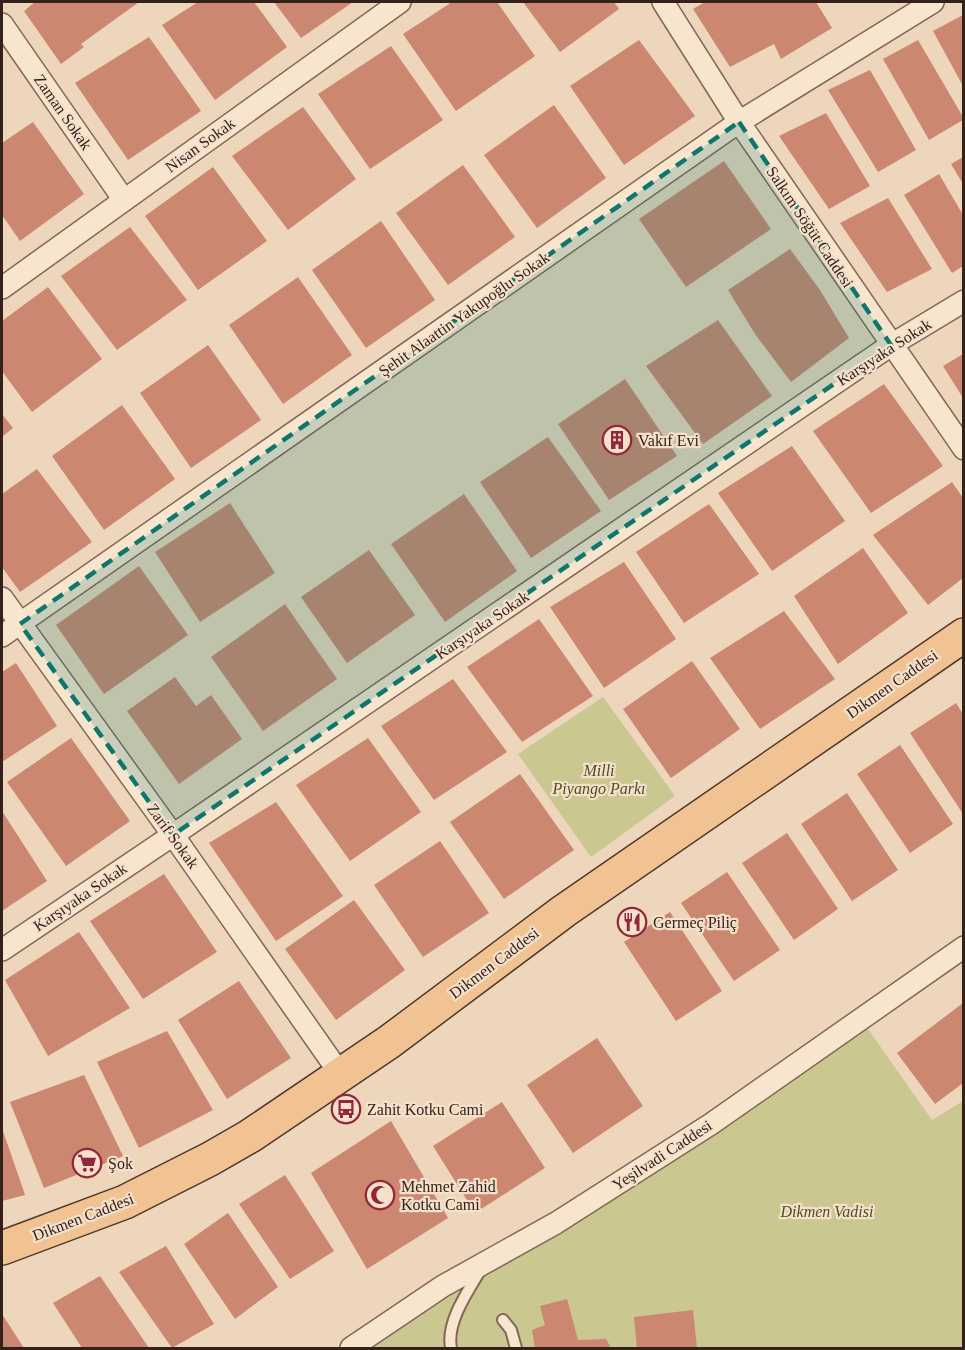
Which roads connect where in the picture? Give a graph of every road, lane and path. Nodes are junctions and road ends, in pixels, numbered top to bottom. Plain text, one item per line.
1 (400, 2) edge
2 (663, 2) edge
3 (933, 2) edge
4 (2, 24) edge
5 (739, 122) junction
6 (124, 200) junction
7 (2, 288) edge
8 (963, 301) edge
9 (891, 345) junction
10 (963, 449) edge
11 (2, 598) edge
12 (20, 624) junction
13 (963, 635) edge
14 (2, 636) edge
15 (173, 835) junction
16 (963, 947) edge
17 (2, 950) edge
18 (341, 1075) junction
19 (2, 1248) edge
20 (485, 1262) junction
21 (503, 1320) dead end
22 (351, 1348) edge
23 (450, 1348) edge
24 (516, 1348) edge

1 - 6 street, Nisan Sokak
2 - 5 street, Salkım Söğüt Caddesi
3 - 5 street, Şehit Alaattin Yakupoğlu Sokak
4 - 6 street, Zaman Sokak
5 - 9 street, Salkım Söğüt Caddesi
5 - 12 street, Şehit Alaattin Yakupoğlu Sokak
6 - 7 street, Nisan Sokak
8 - 9 street, Karşıyaka Sokak
9 - 10 street, Salkım Söğüt Caddesi
9 - 15 street, Karşıyaka Sokak
11 - 12 street, Zarif Sokak
12 - 14 street, Şehit Alaattin Yakupoğlu Sokak
12 - 15 street, Zarif Sokak
13 - 18 main road, Dikmen Caddesi
15 - 17 street, Karşıyaka Sokak
15 - 18 street, Zarif Sokak
16 - 20 street, Yeşilvadi Caddesi
18 - 19 main road, Dikmen Caddesi
20 - 22 street, Yeşilvadi Caddesi
20 - 23 lane
21 - 24 lane

